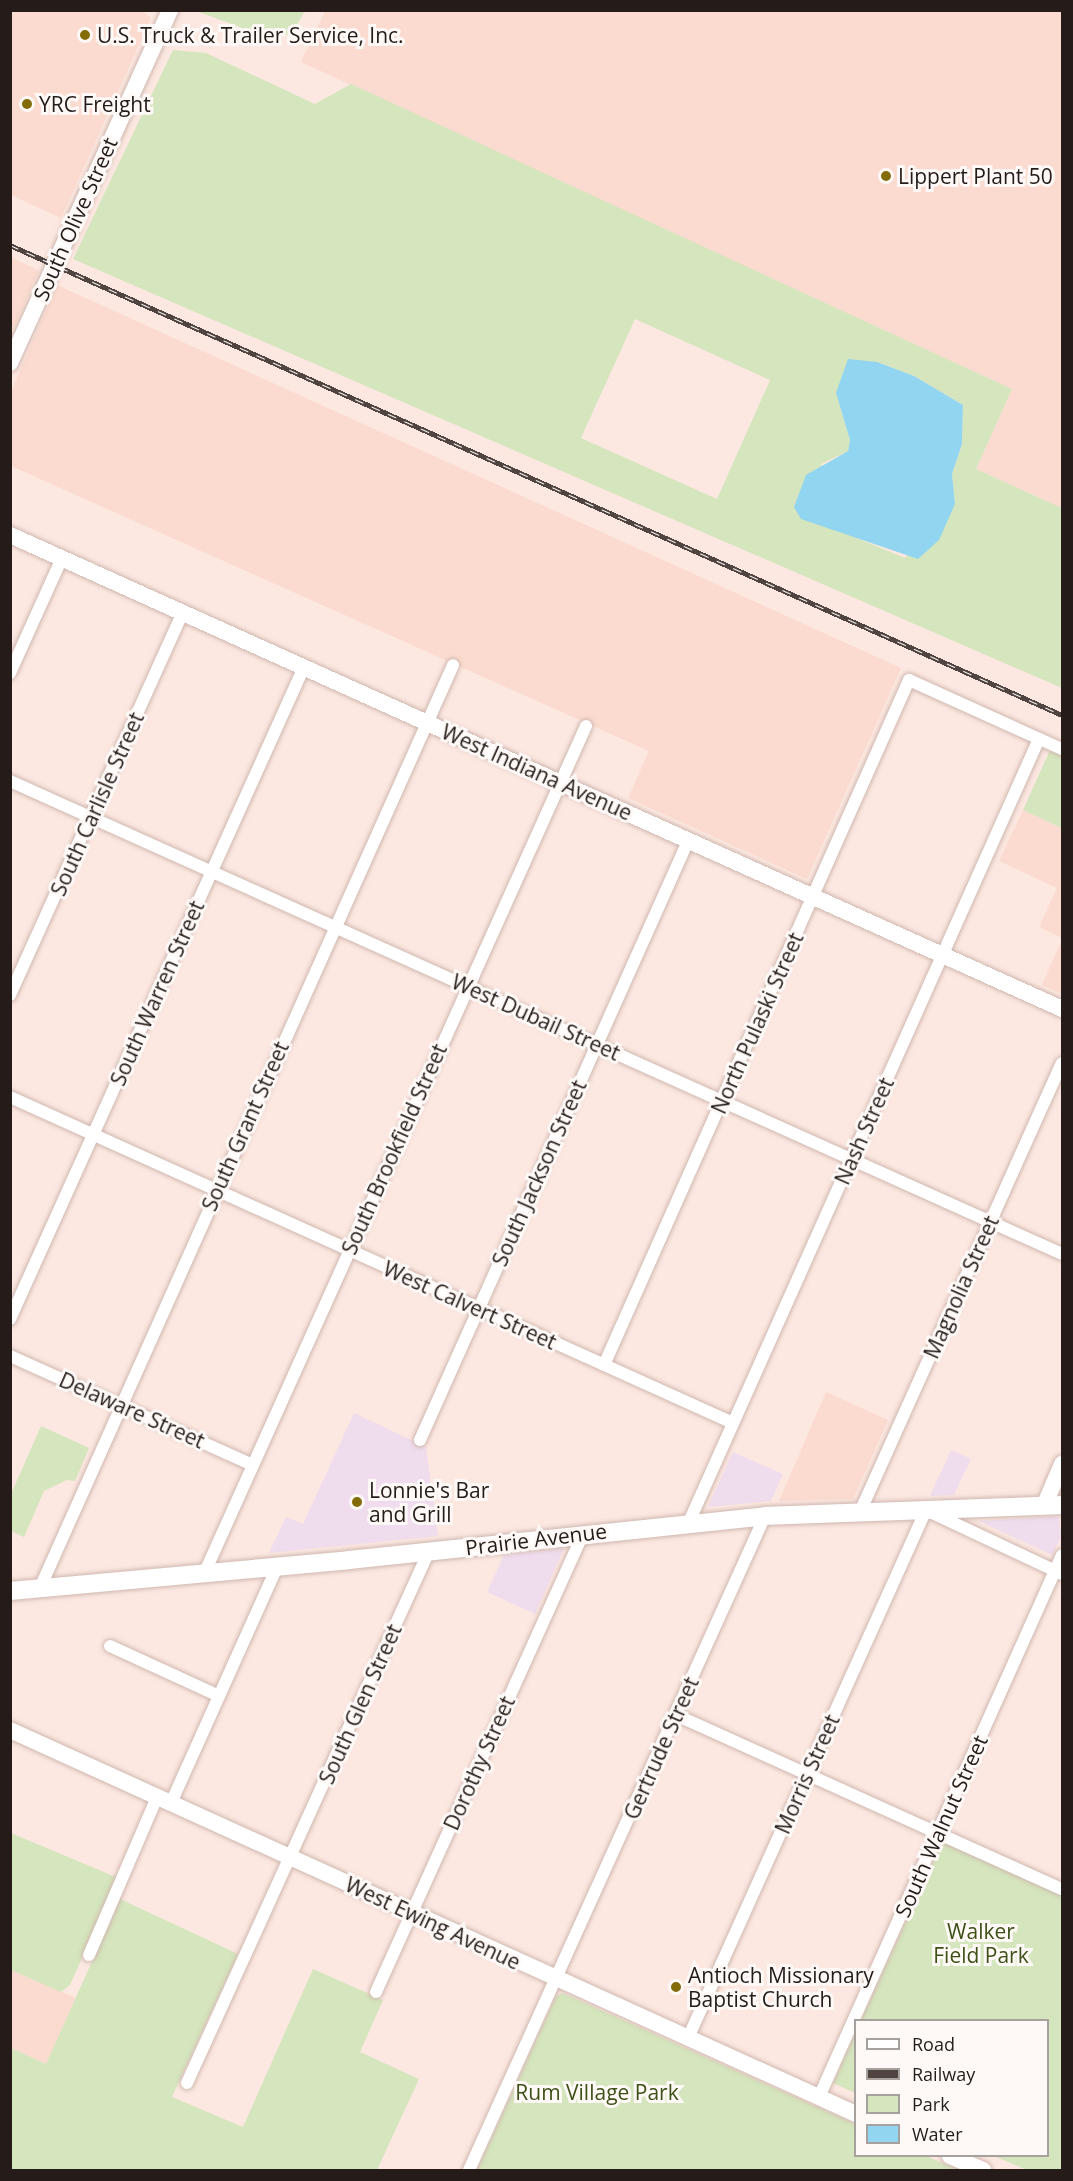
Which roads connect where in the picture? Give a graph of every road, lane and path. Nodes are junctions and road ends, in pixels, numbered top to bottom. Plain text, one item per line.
1 (170, 10) edge
2 (10, 363) edge
3 (10, 535) edge
4 (62, 558) junction
5 (183, 612) junction
6 (453, 665) dead end
7 (304, 667) junction
8 (10, 673) edge
9 (426, 723) junction
10 (586, 726) dead end
11 (1039, 739) junction
12 (1062, 749) edge
13 (10, 781) edge
14 (560, 782) junction
15 (91, 816) junction
16 (689, 840) junction
17 (212, 871) junction
18 (813, 897) junction
19 (335, 926) junction
20 (943, 955) junction
21 (467, 986) junction
22 (10, 995) edge
23 (1062, 1009) edge
24 (597, 1045) junction
25 (1062, 1063) edge
26 (10, 1097) edge
27 (723, 1101) junction
28 (93, 1135) junction
29 (851, 1159) junction
30 (216, 1190) junction
31 (991, 1222) junction
32 (349, 1251) junction
33 (1062, 1254) edge
34 (478, 1309) junction
35 (10, 1319) edge
36 (10, 1356) edge
37 (604, 1365) junction
38 (120, 1404) junction
39 (733, 1423) junction
40 (420, 1440) dead end
41 (1062, 1464) edge
42 (252, 1465) junction
43 (1062, 1505) edge
44 (1044, 1506) junction
45 (926, 1510) junction
46 (860, 1512) junction
47 (765, 1516) junction
48 (689, 1522) junction
49 (583, 1534) junction
50 (429, 1551) junction
51 (1062, 1555) edge
52 (277, 1567) junction
53 (1060, 1573) edge
54 (204, 1574) junction
55 (40, 1588) junction
56 (10, 1590) edge
57 (110, 1646) dead end
58 (219, 1696) junction
59 (676, 1715) junction
60 (10, 1730) edge
61 (807, 1774) junction
62 (164, 1800) junction
63 (938, 1833) junction
64 (290, 1857) junction
65 (1062, 1889) edge
66 (412, 1912) junction
67 (89, 1955) dead end
68 (556, 1979) junction
69 (376, 1992) dead end
70 (854, 2019) edge
71 (854, 2019) edge
72 (687, 2038) junction
73 (187, 2083) dead end
74 (819, 2097) junction
75 (854, 2114) edge
76 (952, 2157) edge
77 (469, 2170) edge
78 (983, 2170) edge

1 - 2 street, South Olive Street
3 - 4 street, West Indiana Avenue
4 - 5 street, West Indiana Avenue
4 - 8 street
5 - 7 street, West Indiana Avenue
5 - 15 street, South Carlisle Street
6 - 9 street, South Grant Street
7 - 9 street, West Indiana Avenue
7 - 17 street, South Warren Street
9 - 14 street, West Indiana Avenue
9 - 19 street, South Grant Street
10 - 14 street, South Brookfield Street
11 - 12 street
11 - 18 street, North Pulaski Street
11 - 20 street, Nash Street
13 - 15 street, West Dubail Street
14 - 16 street, West Indiana Avenue
14 - 21 street, South Brookfield Street
15 - 17 street, West Dubail Street
15 - 22 street, South Carlisle Street
16 - 18 street, West Indiana Avenue
16 - 24 street, South Jackson Street
17 - 19 street, West Dubail Street
17 - 28 street, South Warren Street
18 - 20 street, West Indiana Avenue
18 - 27 street, North Pulaski Street
19 - 21 street, West Dubail Street
19 - 30 street, South Grant Street
20 - 23 street, West Indiana Avenue
20 - 29 street, Nash Street
21 - 24 street, West Dubail Street
21 - 32 street, South Brookfield Street
24 - 27 street, West Dubail Street
24 - 34 street, South Jackson Street
25 - 31 street, Magnolia Street
26 - 28 street, West Calvert Street
27 - 29 street, West Dubail Street
27 - 37 street, North Pulaski Street
28 - 30 street, West Calvert Street
28 - 35 street, South Warren Street
29 - 31 street, West Dubail Street
29 - 39 street, Nash Street
30 - 32 street, West Calvert Street
30 - 38 street, South Grant Street
31 - 33 street, West Dubail Street
31 - 46 street, Magnolia Street
32 - 34 street, West Calvert Street
32 - 42 street, South Brookfield Street
34 - 37 street, West Calvert Street
34 - 40 street, South Jackson Street
36 - 38 street, Delaware Street
37 - 39 street, West Calvert Street
38 - 42 street, Delaware Street
38 - 55 street, South Grant Street
39 - 48 street, Nash Street
41 - 44 street
42 - 54 street, South Brookfield Street
43 - 44 main road, Prairie Avenue
44 - 45 main road, Prairie Avenue
45 - 46 main road, Prairie Avenue
45 - 53 street
45 - 61 street, Morris Street
46 - 47 main road, Prairie Avenue
47 - 48 main road, Prairie Avenue
47 - 59 street, Gertrude Street
48 - 49 main road, Prairie Avenue
49 - 50 main road, Prairie Avenue
49 - 66 street, Dorothy Street
50 - 52 main road, Prairie Avenue
50 - 64 street, South Glen Street
51 - 53 street, South Walnut Street
52 - 54 main road, Prairie Avenue
52 - 58 street
53 - 63 street, South Walnut Street
54 - 55 main road, Prairie Avenue
55 - 56 main road, Prairie Avenue
57 - 58 street
58 - 62 street
59 - 61 street
59 - 68 street, Gertrude Street
60 - 62 street, West Ewing Avenue
61 - 63 street
61 - 72 street, Morris Street
62 - 64 street, West Ewing Avenue
62 - 67 street
63 - 65 street
63 - 70 street, South Walnut Street
64 - 66 street, West Ewing Avenue
64 - 73 street, South Glen Street
66 - 68 street, West Ewing Avenue
66 - 69 street, Dorothy Street
68 - 72 street, West Ewing Avenue
68 - 77 street, Gertrude Street
71 - 74 street, South Walnut Street
72 - 74 street, West Ewing Avenue
74 - 75 street, West Ewing Avenue
76 - 78 street

